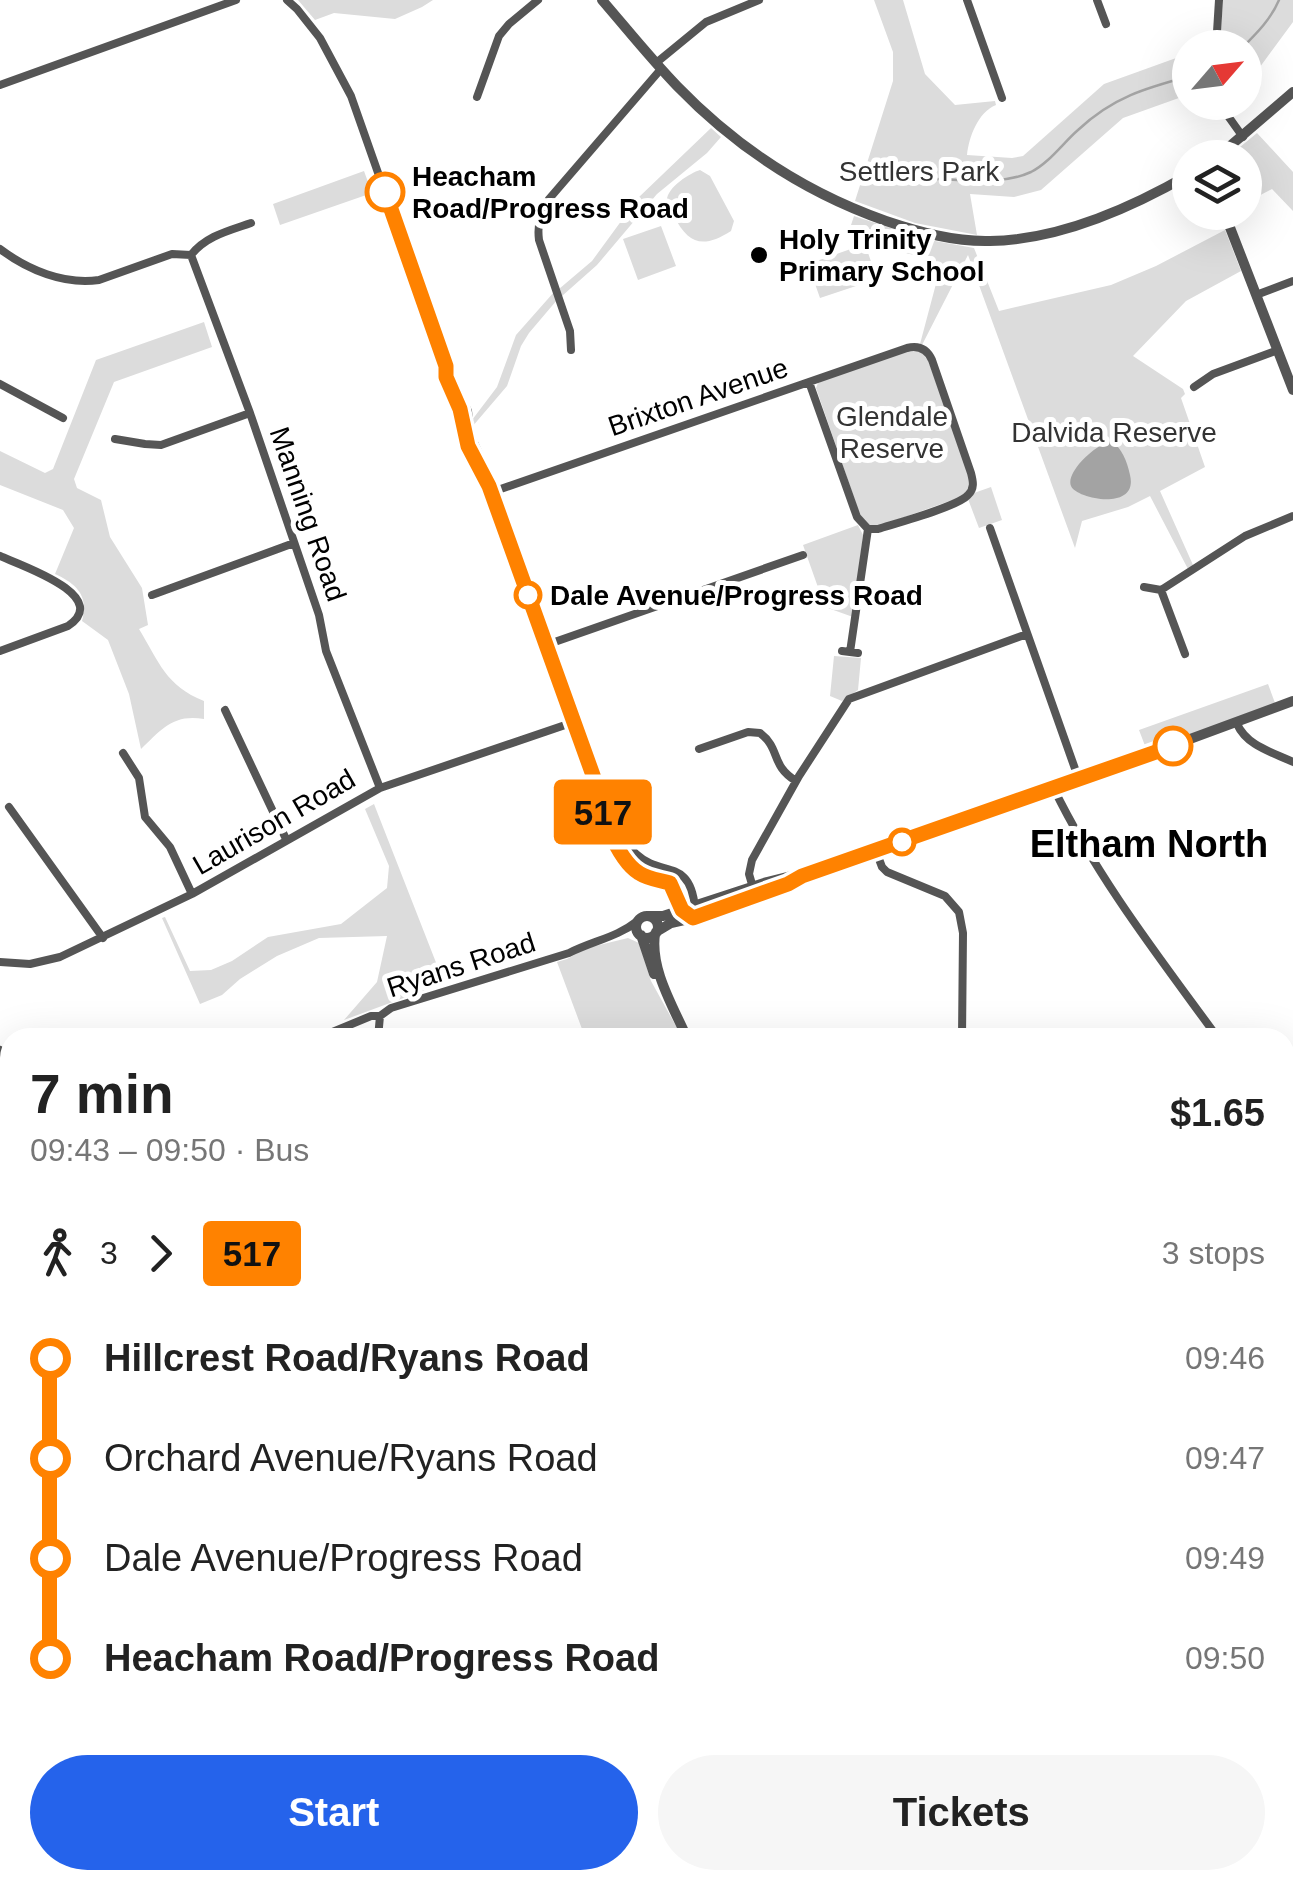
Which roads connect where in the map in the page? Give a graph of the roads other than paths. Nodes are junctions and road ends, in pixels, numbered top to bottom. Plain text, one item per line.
1 (236, 0) edge
2 (538, 0) edge
3 (602, 0) edge
4 (759, 0) edge
5 (967, 0) edge
6 (1098, 0) edge
7 (1219, 0) edge
8 (293, 3) edge
9 (1106, 24) dead end
10 (1217, 30) edge
11 (658, 66) junction
12 (0, 84) edge
13 (1293, 92) edge
14 (476, 97) dead end
15 (1002, 99) dead end
16 (1230, 120) edge
17 (1242, 137) junction
18 (1238, 140) edge
19 (1172, 183) edge
20 (251, 223) dead end
21 (1231, 230) edge
22 (0, 249) edge
23 (191, 254) junction
24 (1293, 281) edge
25 (1256, 295) junction
26 (571, 350) dead end
27 (1278, 350) junction
28 (809, 382) junction
29 (0, 384) edge
30 (1194, 388) dead end
31 (1293, 390) edge
32 (250, 413) junction
33 (63, 418) dead end
34 (115, 439) dead end
35 (490, 489) junction
36 (1293, 516) edge
37 (990, 528) dead end
38 (868, 529) junction
39 (294, 543) junction
40 (803, 555) dead end
41 (0, 556) edge
42 (1144, 587) dead end
43 (1162, 590) junction
44 (152, 595) dead end
45 (1028, 634) junction
46 (546, 645) junction
47 (0, 651) edge
48 (850, 652) dead end
49 (1185, 654) dead end
50 (1293, 701) edge
51 (224, 710) dead end
52 (574, 722) junction
53 (1236, 724) junction
54 (699, 749) dead end
55 (122, 754) dead end
56 (1293, 762) edge
57 (594, 778) junction
58 (1078, 780) junction
59 (796, 781) junction
60 (380, 788) junction
61 (1054, 788) junction
62 (9, 807) dead end
63 (286, 839) junction
64 (876, 851) junction
65 (754, 891) junction
66 (192, 894) junction
67 (696, 905) junction
68 (682, 910) junction
69 (644, 918) junction
70 (693, 918) junction
71 (656, 933) junction
72 (619, 934) junction
73 (641, 935) junction
74 (103, 938) junction
75 (0, 962) edge
76 (666, 992) junction
77 (380, 1016) junction
78 (342, 1028) edge
79 (379, 1028) edge
80 (682, 1028) edge
81 (962, 1028) edge
82 (1211, 1028) edge

1 - 12 street
2 - 14 street
3 - 11 street
4 - 11 street
5 - 15 street
6 - 9 street
7 - 10 street
8 - 35 street
11 - 19 street
11 - 26 street
13 - 17 street
16 - 17 street
17 - 18 street
20 - 23 street
21 - 25 street
22 - 23 street
23 - 32 street, Manning Road
24 - 25 street
25 - 27 street
27 - 30 street
27 - 31 street
28 - 35 street, Brixton Avenue
28 - 38 street
28 - 38 street, Brixton Avenue
29 - 33 street
32 - 34 street
32 - 39 street, Manning Road
35 - 46 street
36 - 43 street
37 - 45 street
38 - 48 street
39 - 44 street
39 - 60 street, Manning Road
40 - 46 street
41 - 47 street
42 - 43 street
43 - 49 street
45 - 58 street
45 - 59 street
46 - 52 street
50 - 53 street, Ryans Road
51 - 63 street
52 - 57 street
52 - 60 street, Laurison Road
53 - 56 street
53 - 58 street, Ryans Road
54 - 59 street
55 - 66 street
57 - 67 street
57 - 68 street
58 - 61 street, Ryans Road
59 - 65 street
60 - 63 street, Laurison Road
61 - 64 street, Ryans Road
61 - 82 street
62 - 74 street
63 - 66 street, Laurison Road
64 - 65 street, Ryans Road
64 - 81 street
65 - 67 street, Ryans Road
65 - 70 street, Ryans Road
66 - 74 street, Laurison Road
67 - 68 street, Ryans Road
67 - 70 street
68 - 69 street, Ryans Road
68 - 70 street
69 - 71 street
69 - 72 street, Ryans Road
69 - 73 street
70 - 71 street, Ryans Road
71 - 73 street
71 - 76 street
72 - 73 street, Ryans Road
72 - 77 street, Ryans Road
73 - 76 street
74 - 75 street, Laurison Road
76 - 80 street
77 - 78 street, Ryans Road
77 - 79 street

